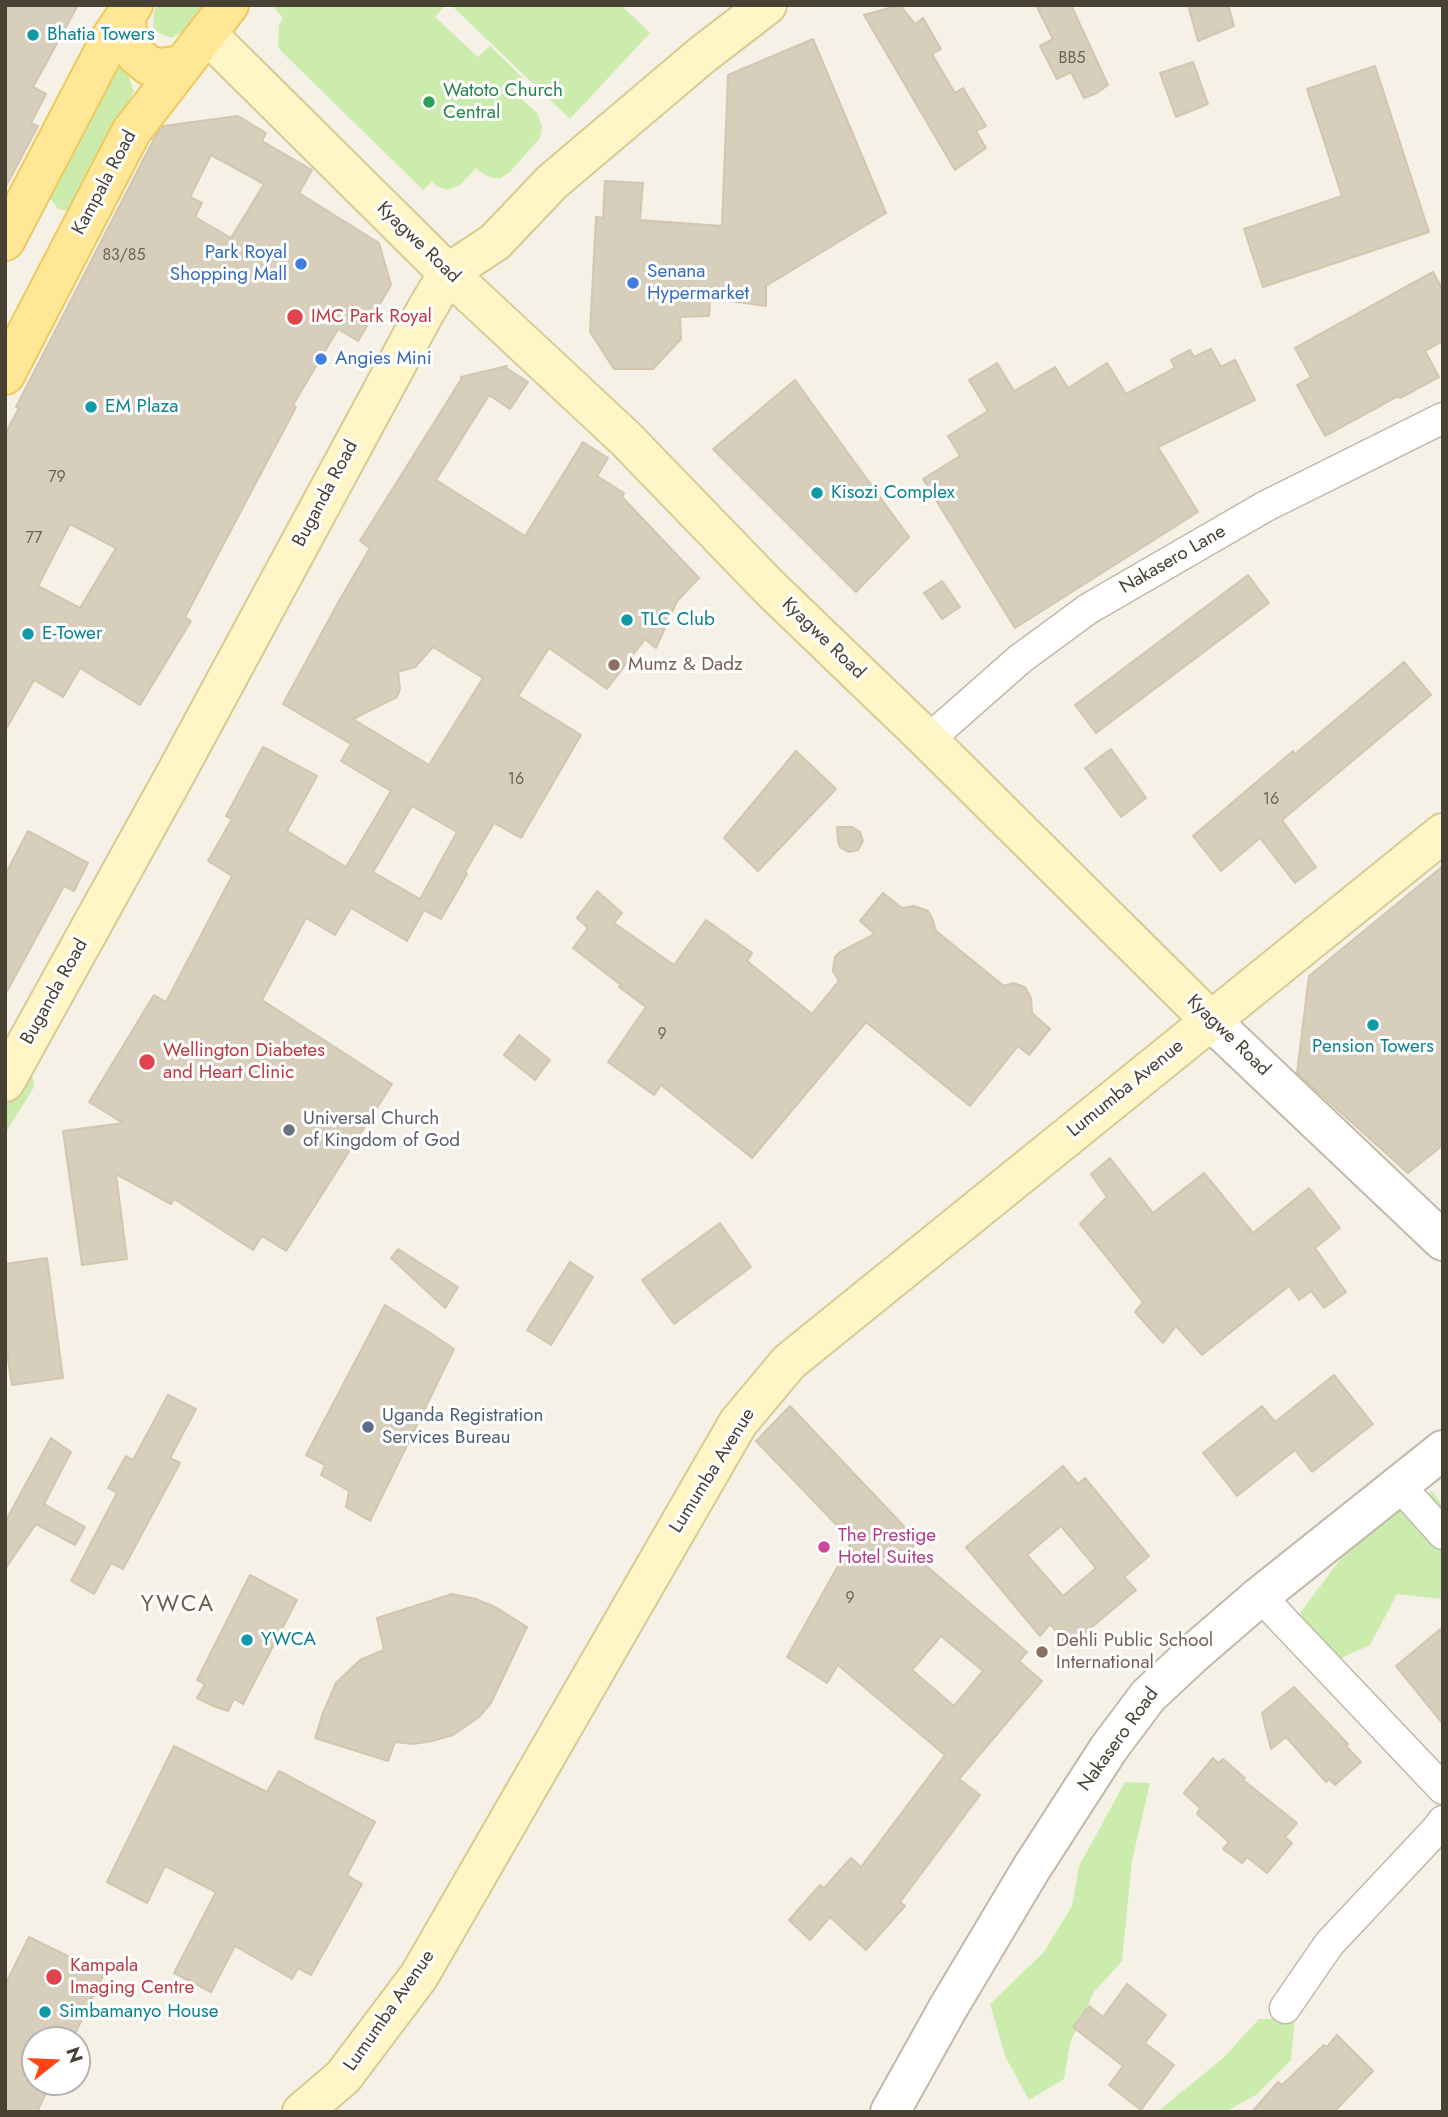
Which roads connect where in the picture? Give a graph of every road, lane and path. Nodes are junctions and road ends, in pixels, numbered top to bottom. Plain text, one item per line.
1 (767, 5) edge
2 (129, 11) edge
3 (218, 20) edge
4 (182, 65) junction
5 (5, 241) edge
6 (448, 273) junction
7 (5, 375) edge
8 (1443, 418) edge
9 (928, 740) junction
10 (1443, 833) edge
11 (1211, 1020) junction
12 (5, 1083) edge
13 (1443, 1241) edge
14 (1443, 1450) edge
15 (1399, 1485) junction
16 (1443, 1534) edge
17 (1259, 1596) junction
18 (1443, 1789) edge
19 (1443, 1821) edge
20 (1285, 2008) dead end
21 (302, 2112) edge
22 (890, 2112) edge

1 - 6 main road, Buganda Road
2 - 4 main road
2 - 5 main road
3 - 4 main road, Kampala Road
3 - 6 main road, Kyagwe Road
4 - 7 main road, Kampala Road
6 - 9 main road, Kyagwe Road
6 - 12 main road, Buganda Road
8 - 9 street, Nakasero Lane
9 - 11 main road, Kyagwe Road
10 - 11 main road, Lumumba Avenue
11 - 13 street, Kyagwe Road
11 - 21 main road, Lumumba Avenue
14 - 15 street, Nakasero Road
15 - 16 street
15 - 17 street, Nakasero Road
17 - 18 street
17 - 22 street, Nakasero Road
19 - 20 street

